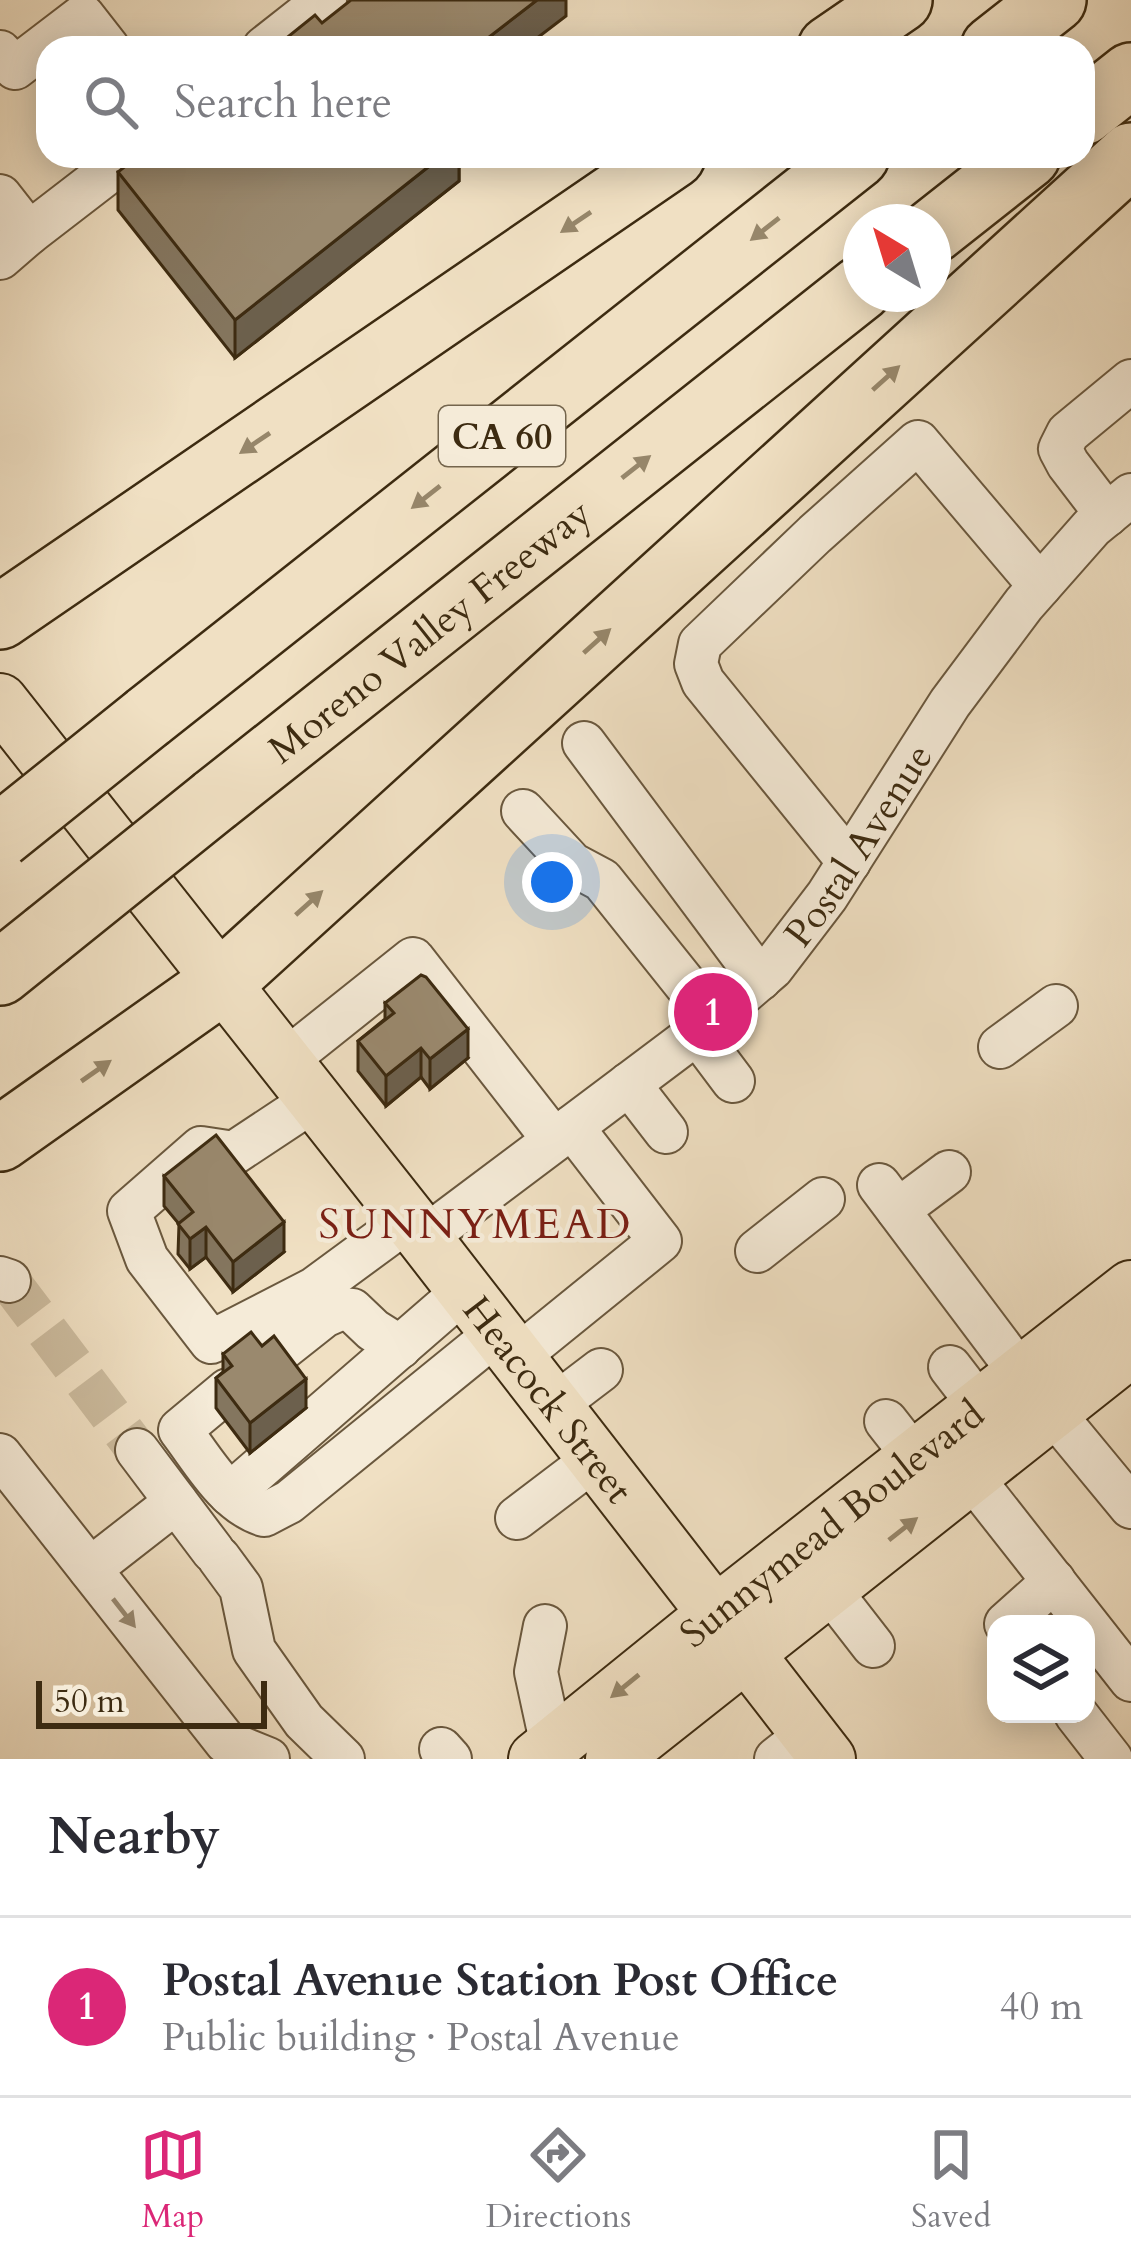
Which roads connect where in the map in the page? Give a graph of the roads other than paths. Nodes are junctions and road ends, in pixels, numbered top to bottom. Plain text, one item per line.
1 (325, 0) edge
2 (900, 0) edge
3 (1054, 0) edge
4 (92, 16) edge
5 (62, 36) edge
6 (280, 36) edge
7 (848, 36) edge
8 (1008, 36) edge
9 (0, 52) edge
10 (36, 54) edge
11 (1131, 75) edge
12 (1095, 103) edge
13 (1131, 155) edge
14 (114, 168) edge
15 (655, 168) edge
16 (842, 168) edge
17 (1013, 168) edge
18 (0, 196) edge
19 (951, 217) edge
20 (15, 245) edge
21 (843, 302) edge
22 (1131, 381) edge
23 (1119, 505) edge
24 (1040, 586) junction
25 (0, 617) edge
26 (0, 700) edge
27 (584, 742) dead end
28 (524, 811) dead end
29 (0, 836) edge
30 (849, 862) junction
31 (23, 955) edge
32 (760, 979) junction
33 (222, 982) junction
34 (1056, 1006) dead end
35 (705, 1026) junction
36 (1000, 1047) dead end
37 (300, 1081) junction
38 (733, 1081) dead end
39 (629, 1084) junction
40 (665, 1132) dead end
41 (563, 1133) junction
42 (0, 1139) edge
43 (949, 1172) dead end
44 (823, 1199) dead end
45 (416, 1229) junction
46 (757, 1252) dead end
47 (1131, 1288) edge
48 (493, 1326) junction
49 (400, 1347) junction
50 (1131, 1349) edge
51 (601, 1370) dead end
52 (1000, 1390) junction
53 (555, 1405) junction
54 (137, 1450) tunnel mouth
55 (0, 1455) edge
56 (596, 1458) junction
57 (970, 1475) junction
58 (230, 1494) junction
59 (1131, 1507) edge
60 (517, 1518) dead end
61 (211, 1548) junction
62 (90, 1569) junction
63 (1054, 1581) junction
64 (828, 1588) junction
65 (1016, 1615) edge
66 (545, 1625) dead end
67 (730, 1633) junction
68 (873, 1646) dead end
69 (1131, 1680) edge
70 (1083, 1723) edge
71 (804, 1750) edge
72 (324, 1753) edge
73 (544, 1753) edge
74 (268, 1759) edge
75 (613, 1759) edge
76 (1111, 1759) edge

1 - 6 street
2 - 7 highway
3 - 8 highway
4 - 5 street
9 - 10 street
11 - 12 highway
33 -> 13 highway
14 - 20 street
15 -> 25 highway
16 -> 29 highway, CA 60, bridge
17 - 19 highway
18 - 20 street
31 -> 21 highway, Moreno Valley Freeway / CA 60, bridge
22 - 23 street
23 - 24 street, Postal Avenue
24 - 30 street, Postal Avenue
24 - 30 street
26 - 33 main road, Heacock Street
27 - 32 street
28 - 35 street
30 - 32 street, Postal Avenue
32 - 35 street, Postal Avenue
33 - 37 main road, Heacock Street
42 -> 33 highway
34 - 36 street
35 - 38 street
35 - 39 street, Postal Avenue
37 - 41 street
37 - 45 main road, Heacock Street
37 - 45 street, Postal Avenue
39 - 40 street
39 - 41 street, Postal Avenue
41 - 45 street, Postal Avenue
41 - 48 street
43 - 52 street
44 - 46 street
45 - 48 main road, Heacock Street
47 - 52 main road, Sunnymead Boulevard
48 - 49 street
48 - 53 main road, Heacock Street
48 - 58 street
49 - 58 street
49 - 58 street
50 - 52 main road, Sunnymead Boulevard
51 - 53 street
52 - 57 main road, Sunnymead Boulevard
52 - 59 street
52 - 67 main road, Sunnymead Boulevard
53 - 56 main road, Heacock Street
54 - 61 street
55 - 62 street
56 - 60 street
56 - 67 main road, Heacock Street
57 - 63 street
64 -> 57 main road, Sunnymead Boulevard
61 - 62 street
61 - 72 street
62 -> 74 street
63 - 65 street
63 - 69 street
64 - 67 main road, Sunnymead Boulevard
64 - 68 street
66 - 73 street
67 - 71 main road, Heacock Street
67 -> 73 main road, Sunnymead Boulevard
67 - 75 main road, Sunnymead Boulevard
70 - 76 street

